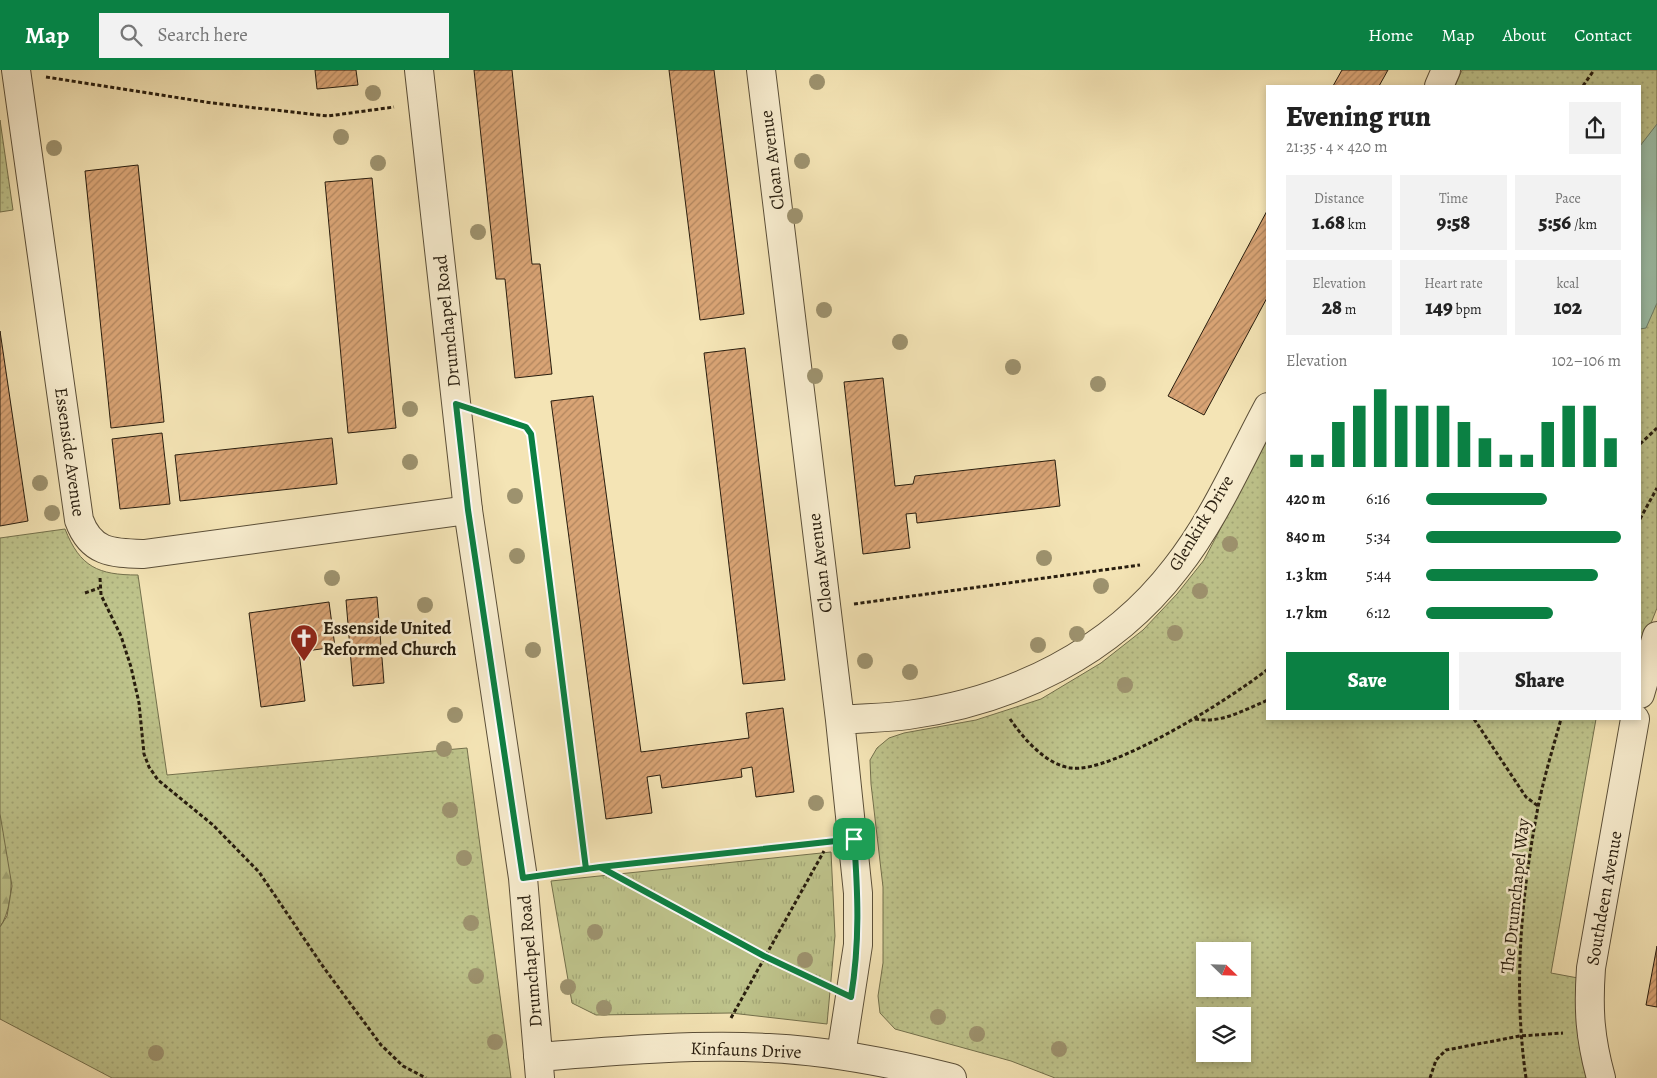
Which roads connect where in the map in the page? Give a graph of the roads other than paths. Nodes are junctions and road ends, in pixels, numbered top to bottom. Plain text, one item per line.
1 (419, 70) edge
2 (761, 70) edge
3 (1446, 70) edge
4 (17, 71) edge
5 (1438, 85) edge
6 (1266, 411) edge
7 (468, 510) junction
8 (1657, 636) edge
9 (1641, 691) edge
10 (840, 720) junction
11 (1635, 720) edge
12 (841, 1055) junction
13 (539, 1068) edge
14 (952, 1078) edge
15 (1601, 1078) edge

1 - 7 street, Drumchapel Road
2 - 10 street, Cloan Avenue
3 - 5 street
4 - 7 street, Essenside Avenue
6 - 10 street, Glenkirk Drive
7 - 13 street, Drumchapel Road
8 - 9 street
10 - 12 street, Cloan Avenue
11 - 15 street, Southdeen Avenue
12 - 13 street, Kinfauns Drive
12 - 14 street, Kinfauns Drive

